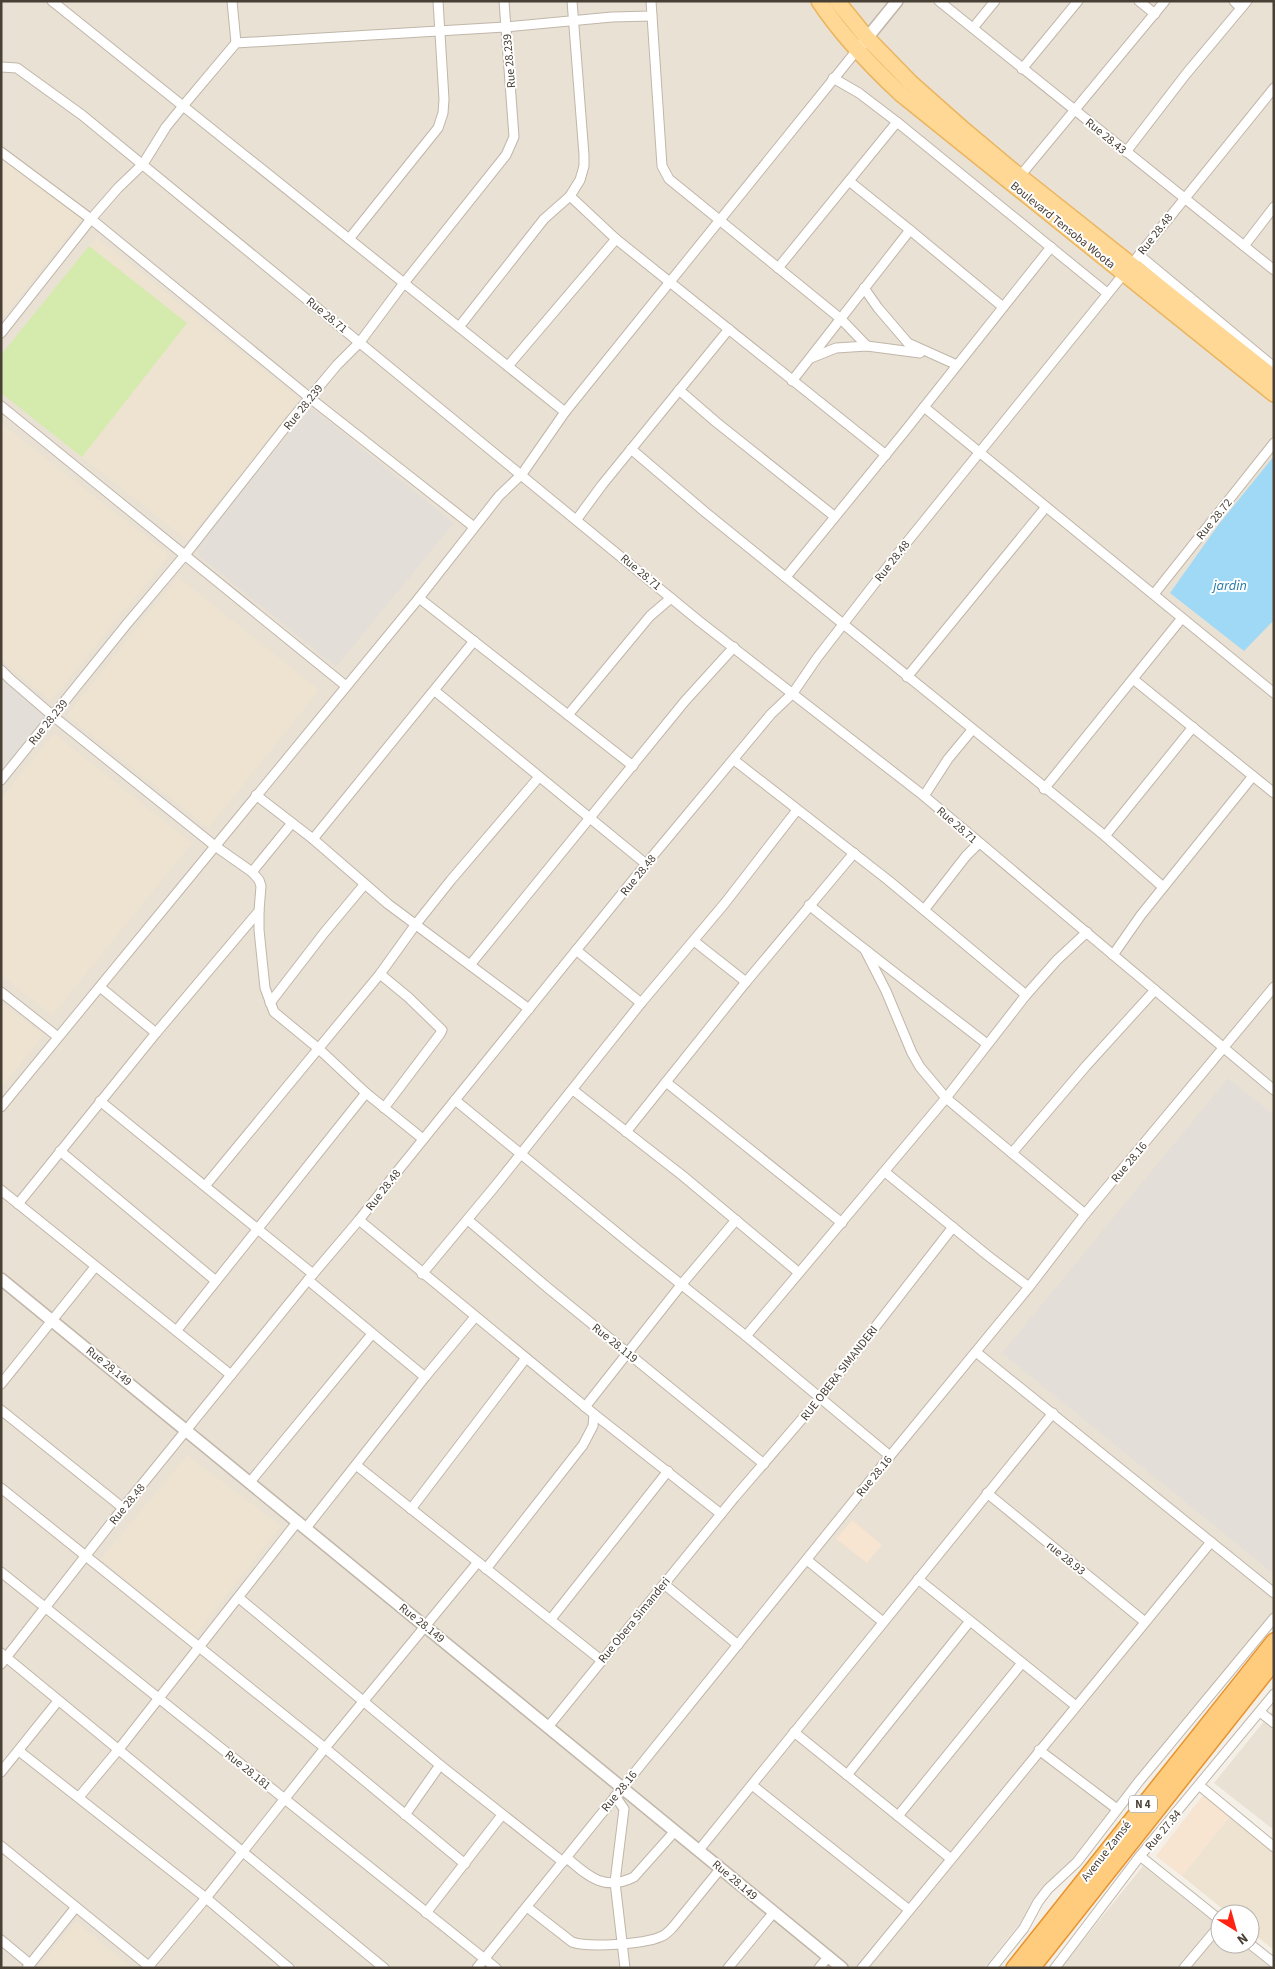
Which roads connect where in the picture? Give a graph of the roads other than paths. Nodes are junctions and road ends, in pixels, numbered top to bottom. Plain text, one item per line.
1 (52, 1) edge
2 (232, 1) edge
3 (438, 1) edge
4 (504, 1) edge
5 (572, 1) edge
6 (651, 1) edge
7 (819, 1) edge
8 (837, 1) edge
9 (897, 1) edge
10 (939, 1) edge
11 (995, 1) edge
12 (1078, 1) edge
13 (1139, 1) edge
14 (1164, 1) edge
15 (1234, 1) edge
16 (1244, 4) edge
17 (1155, 14) junction
18 (652, 16) junction
19 (573, 20) junction
20 (505, 26) junction
21 (973, 28) junction
22 (438, 31) junction
23 (236, 44) junction
24 (862, 44) junction
25 (1, 67) edge
26 (1022, 69) junction
27 (833, 78) junction
28 (1274, 88) edge
29 (182, 106) junction
30 (1074, 110) junction
31 (897, 122) junction
32 (1, 152) edge
33 (1126, 152) junction
34 (142, 164) junction
35 (1020, 176) junction
36 (849, 181) junction
37 (570, 196) junction
38 (1184, 197) junction
39 (1274, 207) edge
40 (91, 219) junction
41 (720, 221) junction
42 (910, 230) junction
43 (349, 239) junction
44 (616, 239) junction
45 (1244, 246) junction
46 (1050, 247) junction
47 (1131, 264) junction
48 (778, 268) junction
49 (1274, 270) edge
50 (670, 281) junction
51 (404, 283) junction
52 (864, 288) junction
53 (1107, 293) junction
54 (1003, 307) junction
55 (841, 319) junction
56 (459, 327) junction
57 (729, 329) junction
58 (1, 332) edge
59 (360, 342) junction
60 (867, 346) junction
61 (928, 354) junction
62 (810, 359) junction
63 (956, 365) junction
64 (508, 366) junction
65 (1274, 367) edge
66 (1274, 378) edge
67 (792, 381) junction
68 (679, 390) junction
69 (1274, 394) edge
70 (310, 398) junction
71 (1, 406) edge
72 (924, 407) junction
73 (565, 412) junction
74 (1274, 443) edge
75 (631, 449) junction
76 (980, 452) junction
77 (886, 455) junction
78 (522, 474) junction
79 (1046, 507) junction
80 (834, 516) junction
81 (577, 520) junction
82 (474, 527) junction
83 (185, 555) junction
84 (786, 577) junction
85 (1154, 594) junction
86 (419, 598) junction
87 (671, 598) junction
88 (1182, 618) junction
89 (843, 625) junction
90 (474, 641) junction
91 (734, 647) junction
92 (1, 670) edge
93 (907, 677) junction
94 (1133, 679) junction
95 (346, 686) junction
96 (435, 691) junction
97 (793, 693) junction
98 (1274, 693) edge
99 (568, 715) junction
100 (54, 716) junction
101 (1193, 727) junction
102 (972, 730) junction
103 (734, 760) junction
104 (633, 766) junction
105 (1253, 776) junction
106 (539, 777) junction
107 (1, 780) edge
108 (1044, 789) junction
109 (1274, 793) edge
110 (256, 795) junction
111 (924, 796) junction
112 (797, 810) junction
113 (590, 819) junction
114 (292, 823) junction
115 (1105, 836) junction
116 (313, 839) junction
117 (979, 843) junction
118 (215, 846) junction
119 (854, 853) junction
120 (646, 864) junction
121 (252, 872) junction
122 (364, 885) junction
123 (1163, 887) junction
124 (809, 905) junction
125 (259, 910) junction
126 (924, 910) junction
127 (416, 924) junction
128 (1086, 932) junction
129 (694, 941) junction
130 (576, 950) junction
131 (865, 950) junction
132 (1113, 955) junction
133 (470, 965) junction
134 (380, 974) junction
135 (746, 982) junction
136 (100, 987) junction
137 (1274, 987) edge
138 (1155, 990) junction
139 (1, 992) edge
140 (1026, 995) junction
141 (642, 1003) junction
142 (270, 1004) junction
143 (529, 1009) junction
144 (156, 1033) junction
145 (58, 1037) junction
146 (987, 1044) junction
147 (319, 1049) junction
148 (1224, 1049) junction
149 (666, 1082) junction
150 (573, 1090) junction
151 (1274, 1090) edge
152 (366, 1093) junction
153 (946, 1098) junction
154 (455, 1100) junction
155 (100, 1102) junction
156 (1, 1107) edge
157 (384, 1108) junction
158 (626, 1132) junction
159 (423, 1139) junction
160 (60, 1151) junction
161 (1012, 1153) junction
162 (520, 1154) junction
163 (885, 1172) junction
164 (205, 1186) junction
165 (1, 1190) edge
166 (18, 1204) junction
167 (1085, 1214) junction
168 (359, 1220) junction
169 (468, 1220) junction
170 (736, 1220) junction
171 (842, 1223) junction
172 (953, 1227) junction
173 (258, 1229) junction
174 (95, 1267) junction
175 (798, 1272) junction
176 (422, 1274) junction
177 (311, 1277) junction
178 (1, 1279) edge
179 (216, 1281) junction
180 (681, 1285) junction
181 (1029, 1287) junction
182 (475, 1317) junction
183 (53, 1320) junction
184 (177, 1330) junction
185 (372, 1334) junction
186 (746, 1336) junction
187 (976, 1352) junction
188 (627, 1353) junction
189 (526, 1358) junction
190 (231, 1375) junction
191 (424, 1377) junction
192 (1, 1384) edge
193 (820, 1398) junction
194 (585, 1406) junction
195 (1, 1410) edge
196 (1053, 1413) junction
197 (594, 1414) junction
198 (187, 1430) junction
199 (890, 1456) junction
200 (764, 1464) junction
201 (356, 1465) junction
202 (668, 1471) junction
203 (250, 1482) junction
204 (1, 1488) edge
205 (988, 1493) junction
206 (123, 1508) junction
207 (410, 1509) junction
208 (721, 1514) junction
209 (302, 1524) junction
210 (1211, 1542) junction
211 (85, 1556) junction
212 (807, 1560) junction
213 (478, 1562) junction
214 (486, 1570) junction
215 (1, 1572) edge
216 (918, 1579) junction
217 (664, 1584) junction
218 (1274, 1593) edge
219 (239, 1598) junction
220 (45, 1606) junction
221 (1274, 1618) edge
222 (551, 1619) junction
223 (970, 1621) junction
224 (883, 1622) junction
225 (1145, 1622) junction
226 (426, 1627) junction
227 (1274, 1641) edge
228 (738, 1645) junction
229 (198, 1648) junction
230 (3, 1658) edge
231 (601, 1660) junction
232 (1274, 1662) edge
233 (1022, 1663) junction
234 (1274, 1694) edge
235 (158, 1699) junction
236 (58, 1701) junction
237 (365, 1701) junction
238 (1076, 1706) junction
239 (1260, 1712) junction
240 (1274, 1723) edge
241 (548, 1727) junction
242 (794, 1732) junction
243 (325, 1748) junction
244 (119, 1749) junction
245 (1040, 1750) junction
246 (19, 1751) junction
247 (440, 1765) junction
248 (1, 1772) edge
249 (847, 1775) junction
250 (752, 1785) junction
251 (1200, 1786) junction
252 (619, 1791) junction
253 (79, 1797) junction
254 (284, 1799) junction
255 (1117, 1809) junction
256 (405, 1814) junction
257 (502, 1815) junction
258 (898, 1816) junction
259 (675, 1830) junction
260 (1, 1846) edge
261 (1274, 1847) edge
262 (699, 1850) junction
263 (243, 1852) junction
264 (1140, 1856) junction
265 (950, 1858) junction
266 (565, 1860) junction
267 (466, 1864) junction
268 (721, 1868) junction
269 (614, 1882) junction
270 (206, 1898) junction
271 (76, 1907) junction
272 (527, 1907) junction
273 (908, 1910) junction
274 (774, 1912) junction
275 (1210, 1912) edge
276 (426, 1913) junction
277 (1210, 1937) edge
278 (1, 1940) edge
279 (621, 1944) junction
280 (1260, 1952) edge
281 (828, 1956) junction
282 (484, 1959) junction
283 (1274, 1963) edge
284 (29, 1966) edge
285 (150, 1967) edge
286 (289, 1968) edge
287 (384, 1968) edge
288 (477, 1968) edge
289 (496, 1968) edge
290 (625, 1968) edge
291 (728, 1968) edge
292 (819, 1968) edge
293 (842, 1968) edge
294 (862, 1968) edge
295 (992, 1968) edge
296 (1014, 1968) edge
297 (1032, 1968) edge
298 (1055, 1968) edge
299 (1184, 1968) edge

1 - 29 street
2 - 23 street
3 - 22 street
4 - 20 street, Rue 28.239
5 - 19 street
6 - 18 street
7 - 24 main road
8 - 24 main road
9 - 24 street
10 - 21 street, Rue 28.43
11 - 21 street
12 - 26 street
13 - 17 street
14 - 17 street
15 - 16 street
16 - 33 street
17 - 30 street
18 - 19 street
18 - 41 street
19 - 20 street
19 - 37 street
20 - 22 street
20 - 51 street, Rue 28.239
21 - 26 street, Rue 28.43
22 - 23 street
22 - 43 street
23 - 29 street
24 - 27 street
24 - 35 main road, Boulevard Tensoba Woota
24 - 47 main road, Boulevard Tensoba Woota
25 - 34 street, Rue 28.71
26 - 30 street, Rue 28.43
27 - 31 street
27 - 41 street
28 - 38 street, Rue 28.48
29 - 34 street
29 - 43 street
30 - 33 street, Rue 28.43
30 - 35 street
31 - 36 street
31 - 46 street
32 - 40 street
33 - 38 street, Rue 28.43
34 - 40 street
34 - 59 street, Rue 28.71
35 - 47 main road, Boulevard Tensoba Woota
36 - 42 street
36 - 48 street
37 - 44 street
37 - 56 street
38 - 45 street, Rue 28.43
38 - 47 street, Rue 28.48
39 - 45 street
40 - 58 street
40 - 70 street
41 - 48 street
41 - 50 street
42 - 52 street
42 - 54 street
43 - 51 street
44 - 50 street
44 - 64 street
45 - 49 street, Rue 28.43
46 - 53 street
46 - 54 street
47 - 53 street, Rue 28.48
47 - 65 street
47 - 66 main road, Boulevard Tensoba Woota
47 - 69 main road, Boulevard Tensoba Woota
48 - 55 street
50 - 57 street
50 - 73 street
51 - 56 street
51 - 59 street, Rue 28.239
52 - 55 street
52 - 61 street
53 - 76 street, Rue 28.48
54 - 63 street
55 - 60 street
55 - 62 street
56 - 64 street
57 - 67 street
57 - 68 street
59 - 70 street, Rue 28.239
59 - 78 street, Rue 28.71
60 - 61 street
60 - 62 street
61 - 63 street
62 - 67 street
63 - 72 street
64 - 73 street
67 - 77 street
68 - 75 street
68 - 80 street
70 - 82 street
70 - 83 street, Rue 28.239
71 - 83 street
72 - 76 street
72 - 77 street
73 - 78 street
74 - 85 street, Rue 28.72
75 - 81 street
75 - 84 street
76 - 79 street
76 - 89 street, Rue 28.48
77 - 80 street
78 - 81 street, Rue 28.71
78 - 82 street
79 - 85 street
79 - 93 street
80 - 84 street
81 - 87 street, Rue 28.71
82 - 86 street
83 - 95 street
83 - 100 street, Rue 28.239
84 - 89 street
85 - 88 street
86 - 90 street
86 - 95 street
87 - 91 street, Rue 28.71
87 - 99 street
88 - 94 street
88 - 98 street
89 - 93 street
89 - 97 street, Rue 28.48
90 - 96 street
90 - 99 street
91 - 97 street, Rue 28.71
91 - 104 street
92 - 100 street
93 - 102 street
94 - 101 street
94 - 108 street
95 - 110 street
96 - 106 street
96 - 116 street
97 - 103 street, Rue 28.48
97 - 111 street, Rue 28.71
99 - 104 street
100 - 107 street, Rue 28.239
100 - 118 street
101 - 105 street
101 - 115 street
102 - 108 street
102 - 111 street
103 - 112 street
103 - 120 street, Rue 28.48
104 - 113 street
105 - 109 street
105 - 123 street
106 - 113 street
106 - 127 street
108 - 115 street
110 - 114 street
110 - 118 street
111 - 117 street, Rue 28.71
112 - 119 street
112 - 129 street
113 - 120 street
113 - 133 street
114 - 116 street
114 - 121 street
115 - 123 street
116 - 122 street
117 - 126 street
117 - 128 street, Rue 28.71
118 - 121 street
118 - 136 street
119 - 124 street
119 - 126 street
120 - 130 street, Rue 28.48
121 - 125 street
122 - 127 street
122 - 142 street
123 - 132 street
124 - 131 street
124 - 135 street
125 - 142 street
125 - 144 street
126 - 140 street
127 - 133 street
127 - 134 street
128 - 132 street, Rue 28.71
128 - 140 street
129 - 135 street
129 - 141 street
130 - 141 street
130 - 143 street, Rue 28.48
131 - 146 street
131 - 153 street
132 - 138 street, Rue 28.71
133 - 143 street
134 - 147 street
134 - 157 street
135 - 149 street
136 - 144 street
136 - 145 street
137 - 148 street, Rue 28.16
138 - 148 street, Rue 28.71
138 - 161 street
139 - 145 street
140 - 146 street
141 - 150 street
142 - 147 street
143 - 154 street, Rue 28.48
144 - 155 street
145 - 156 street
146 - 153 street
147 - 152 street
147 - 164 street
148 - 151 street, Rue 28.71
148 - 167 street, Rue 28.16
149 - 158 street
149 - 171 street
150 - 158 street
150 - 162 street
152 - 157 street
152 - 173 street
153 - 161 street
153 - 163 street
154 - 159 street, Rue 28.48
154 - 162 street
155 - 160 street
155 - 164 street
157 - 159 street
158 - 170 street
159 - 168 street, Rue 28.48
160 - 166 street
160 - 179 street
161 - 167 street
162 - 169 street
162 - 180 street
163 - 171 street
163 - 172 street
164 - 173 street
165 - 166 street
166 - 174 street
167 - 181 street, Rue 28.16
168 - 176 street
168 - 177 street, Rue 28.48
169 - 176 street
169 - 188 street, Rue 28.119
170 - 175 street
170 - 180 street
171 - 175 street
172 - 181 street
172 - 193 street, RUE OBERA SIMANDERI
173 - 177 street
173 - 179 street
174 - 183 street
174 - 184 street
175 - 186 street
176 - 182 street
177 - 185 street
177 - 190 street, Rue 28.48
178 - 183 street, Rue 28.149
179 - 184 street
180 - 186 street
180 - 188 street
181 - 187 street, Rue 28.16
182 - 189 street
182 - 191 street
183 - 192 street
183 - 198 street, Rue 28.149
184 - 190 street
185 - 191 street
185 - 203 street
186 - 193 street
187 - 196 street
187 - 199 street, Rue 28.16
188 - 194 street
188 - 200 street, Rue 28.119
189 - 194 street
189 - 207 street
190 - 198 street, Rue 28.48
191 - 201 street
193 - 199 street
193 - 200 street, RUE OBERA SIMANDERI
194 - 197 street
195 - 206 street
196 - 205 street
196 - 210 street
197 - 202 street
197 - 214 street
198 - 203 street, Rue 28.149
198 - 206 street, Rue 28.48
199 - 212 street, Rue 28.16
200 - 208 street, RUE OBERA SIMANDERI
201 - 207 street
201 - 209 street
202 - 208 street
202 - 222 street
203 - 209 street, Rue 28.149
204 - 211 street
205 - 216 street
205 - 225 street, rue 28.93
206 - 211 street, Rue 28.48
207 - 213 street
208 - 217 street, Rue Obera Simanderi
209 - 219 street
209 - 226 street, Rue 28.149
210 - 218 street
210 - 225 street
211 - 220 street, Rue 28.48
211 - 229 street
212 - 224 street
212 - 228 street, Rue 28.16
213 - 214 street
213 - 226 street
214 - 222 street
215 - 220 street, Rue 28.181
216 - 223 street
216 - 224 street
217 - 228 street
217 - 231 street, Rue Obera Simanderi
219 - 229 street
219 - 237 street
220 - 230 street, Rue 28.48
220 - 235 street, Rue 28.181
221 - 255 street
222 - 231 street
223 - 233 street
223 - 249 street
224 - 242 street
225 - 238 street
226 - 237 street
226 - 241 street, Rue 28.149
227 - 296 highway, Avenue Zamsé / N 4
228 - 252 street, Rue 28.16
229 - 235 street
229 - 243 street
230 - 236 street
231 - 241 street, Rue Obera Simanderi
232 - 297 highway, Avenue Zamsé / N 4
233 - 238 street
233 - 258 street
234 - 239 street, Rue 27.84
235 - 244 street
235 - 254 street, Rue 28.181
236 - 244 street
236 - 246 street
237 - 243 street
237 - 247 street
238 - 245 street
239 - 240 street
239 - 251 street, Rue 27.84
241 - 252 street, Rue 28.149
242 - 249 street
242 - 250 street
243 - 254 street
243 - 256 street
244 - 253 street
244 - 263 street
245 - 255 street
245 - 265 street
246 - 248 street
246 - 253 street
247 - 256 street
247 - 257 street
249 - 258 street
250 - 262 street
250 - 273 street
251 - 261 street
251 - 264 street, Rue 27.84
252 - 259 street, Rue 28.149
252 - 266 street, Rue 28.16
252 - 269 street
253 - 270 street
254 - 263 street
254 - 276 street, Rue 28.181
255 - 295 street
256 - 267 street
257 - 266 street
257 - 267 street
258 - 265 street
259 - 262 street, Rue 28.149
259 - 269 street
260 - 271 street
262 - 268 street, Rue 28.149
263 - 270 street
263 - 287 street
264 - 275 street
264 - 298 street, Rue 27.84
265 - 273 street
266 - 269 street
266 - 272 street, Rue 28.16
267 - 276 street
268 - 274 street, Rue 28.149
268 - 279 street
269 - 279 street
270 - 285 street
270 - 286 street
271 - 284 street
271 - 285 street
272 - 279 street
272 - 282 street, Rue 28.16
273 - 294 street
274 - 281 street, Rue 28.149
274 - 291 street
276 - 282 street, Rue 28.181
277 - 299 street
278 - 284 street
279 - 290 street
280 - 283 street
281 - 292 street
281 - 293 street, Rue 28.149
282 - 288 street, Rue 28.16
282 - 289 street, Rue 28.181

